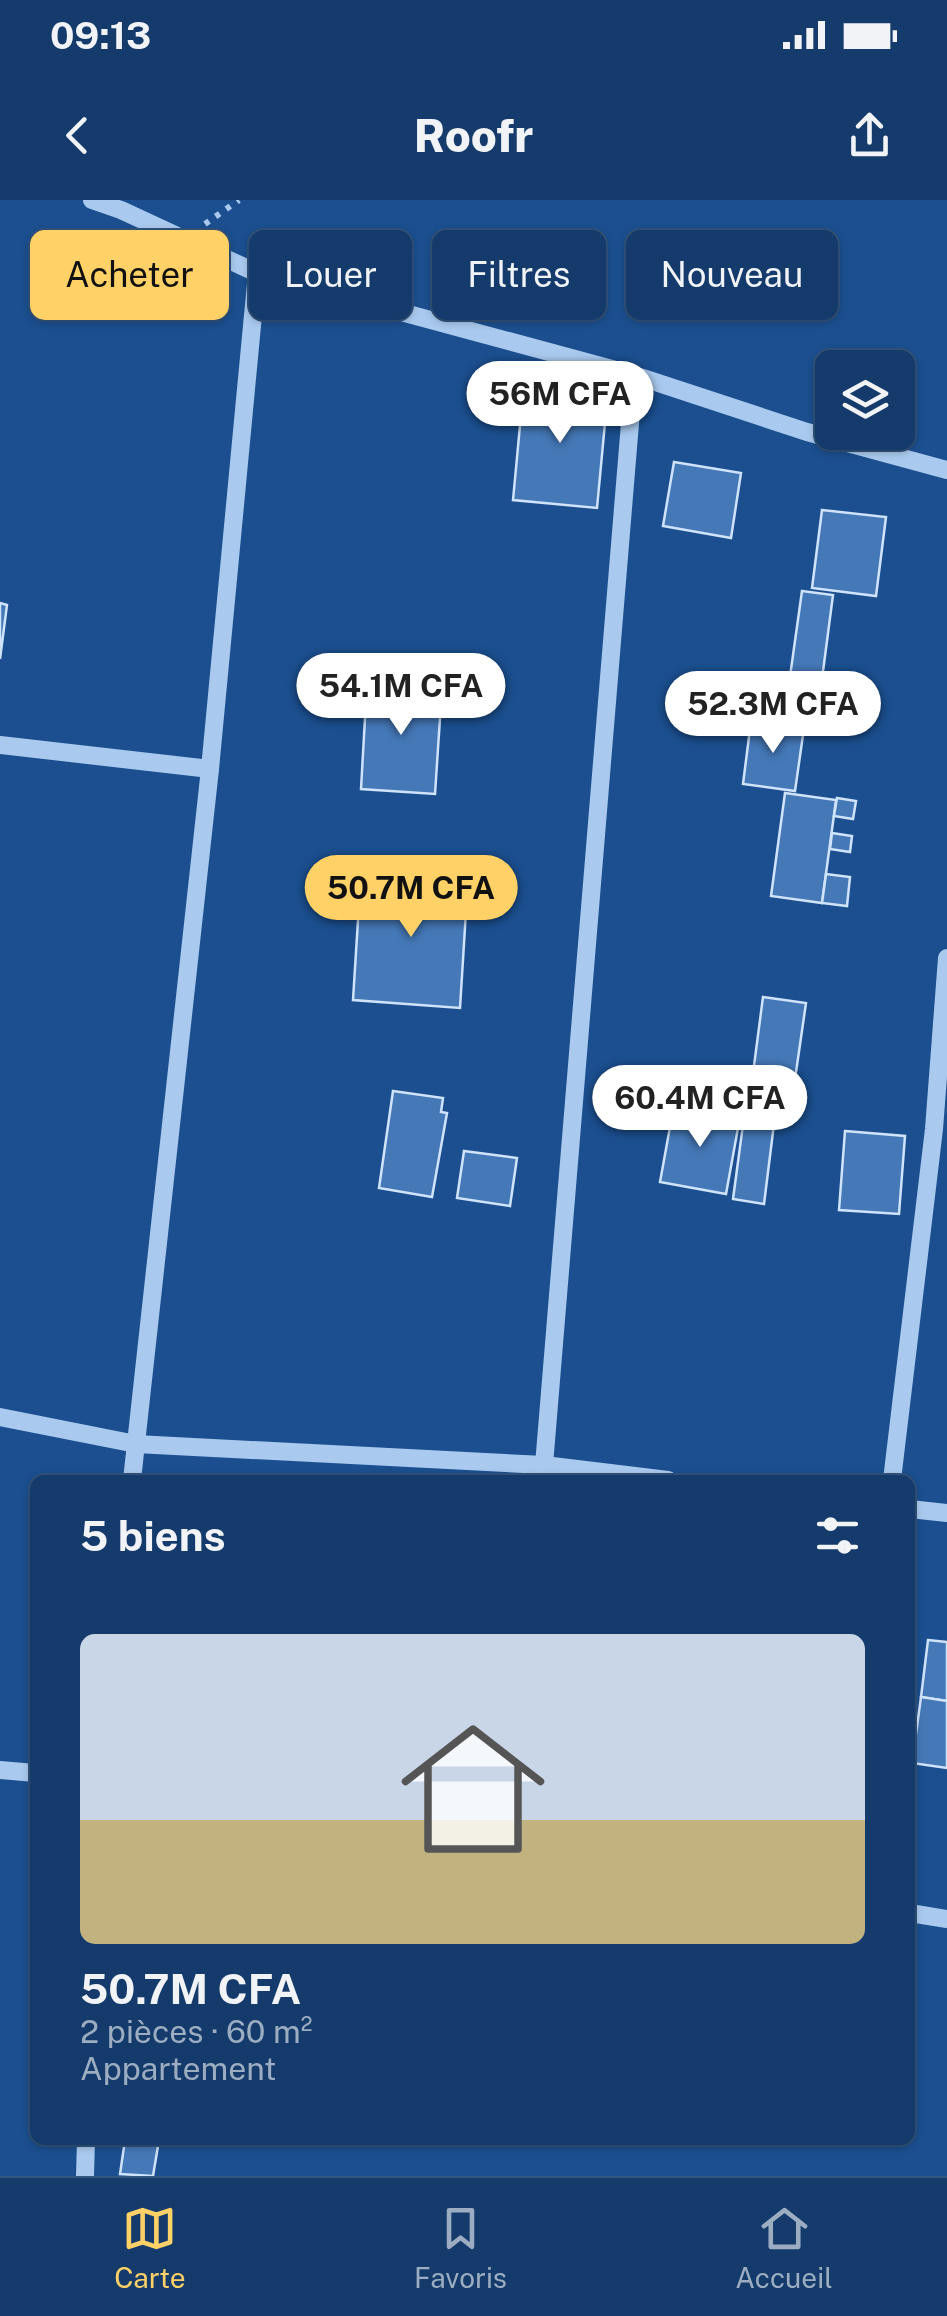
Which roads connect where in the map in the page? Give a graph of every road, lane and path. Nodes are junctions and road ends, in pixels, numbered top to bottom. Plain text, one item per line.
1 (92, 200) edge
2 (239, 200) edge
3 (121, 205) edge
4 (166, 230) edge
5 (198, 230) edge
6 (412, 315) edge
7 (253, 320) edge
8 (634, 375) junction
9 (947, 470) edge
10 (0, 745) edge
11 (210, 769) junction
12 (947, 958) edge
13 (940, 1130) edge
14 (0, 1416) edge
15 (136, 1444) junction
16 (544, 1465) junction
17 (133, 1475) edge
18 (627, 1475) edge
19 (893, 1475) edge
20 (915, 1510) edge
21 (947, 1513) edge
22 (0, 1770) edge
23 (30, 1773) edge
24 (915, 1915) edge
25 (947, 1919) edge
26 (86, 2145) edge
27 (85, 2176) edge

1 - 3 street
2 - 5 path
3 - 4 street
6 - 8 street
7 - 11 street
8 - 9 street
8 - 16 street
10 - 11 street
11 - 15 street
12 - 13 street
13 - 19 street
14 - 15 street
15 - 16 street
15 - 17 street
16 - 18 street
20 - 21 street
22 - 23 street
24 - 25 street
26 - 27 street

